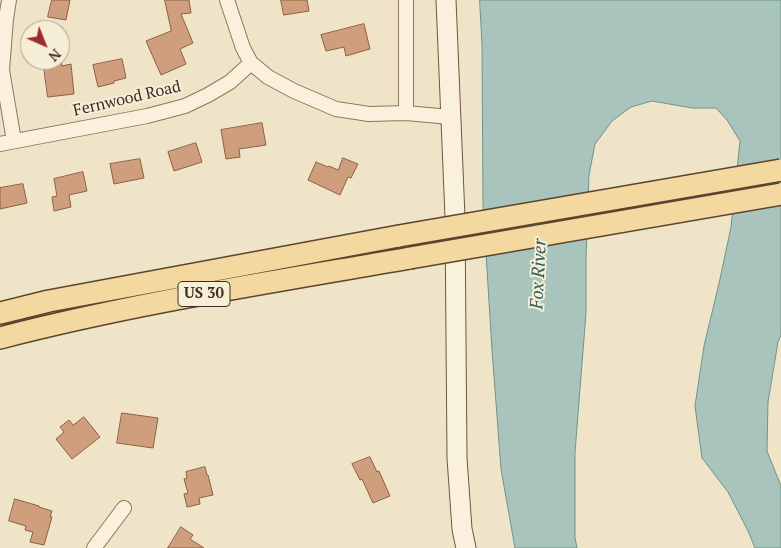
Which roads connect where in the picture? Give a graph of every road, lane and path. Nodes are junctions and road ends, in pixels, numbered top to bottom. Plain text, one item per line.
1 (9, 0) edge
2 (227, 0) edge
3 (406, 0) edge
4 (446, 0) edge
5 (251, 63) junction
6 (406, 113) junction
7 (450, 116) junction
8 (7, 143) edge
9 (781, 170) edge
10 (781, 194) edge
11 (0, 313) edge
12 (0, 338) edge
13 (124, 508) dead end
14 (94, 548) edge
15 (466, 548) edge

1 - 8 street
2 - 5 street
3 - 6 street
4 - 7 street
5 - 6 street
5 - 8 street, Fernwood Road
6 - 7 street
7 - 15 street
9 - 11 main road, US 30, bridge
10 - 12 main road, US 30, bridge
13 - 14 street

